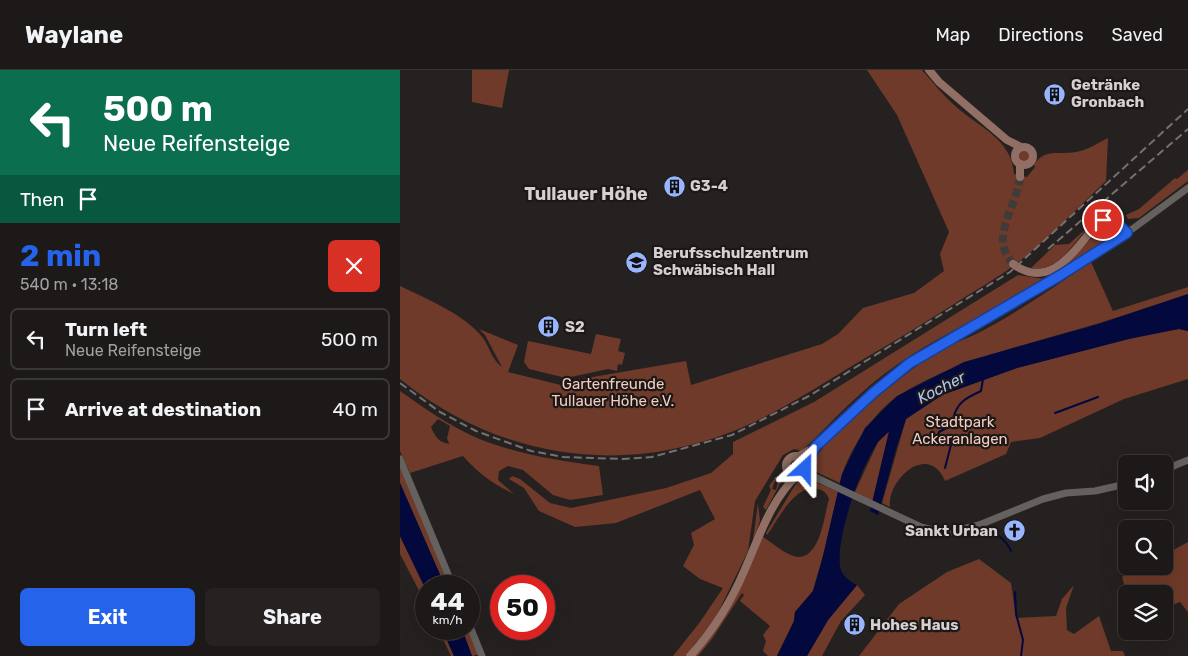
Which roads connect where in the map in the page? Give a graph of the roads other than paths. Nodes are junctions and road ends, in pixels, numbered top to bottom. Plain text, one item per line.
1 (929, 70) edge
2 (1018, 150) junction
3 (1022, 165) junction
4 (1020, 176) tunnel mouth
5 (1188, 188) edge
6 (1127, 233) junction
7 (1012, 264) tunnel mouth
8 (815, 447) junction
9 (799, 456) junction
10 (400, 459) edge
11 (1188, 460) edge
12 (1173, 466) edge
13 (802, 470) junction
14 (788, 471) junction
15 (1118, 486) edge
16 (782, 490) junction
17 (448, 575) edge
18 (476, 640) edge
19 (482, 656) edge
20 (690, 656) edge

1 - 2 main road
2 - 3 main road
2 - 3 main road
3 - 4 main road
5 - 6 street
6 - 7 main road
6 - 8 main road
8 - 9 main road
8 - 13 main road
9 - 13 main road
9 - 14 main road
10 - 17 street
11 - 12 street
13 - 14 main road
13 - 15 street
13 - 16 main road
14 - 16 main road
16 - 20 main road
18 - 19 street

